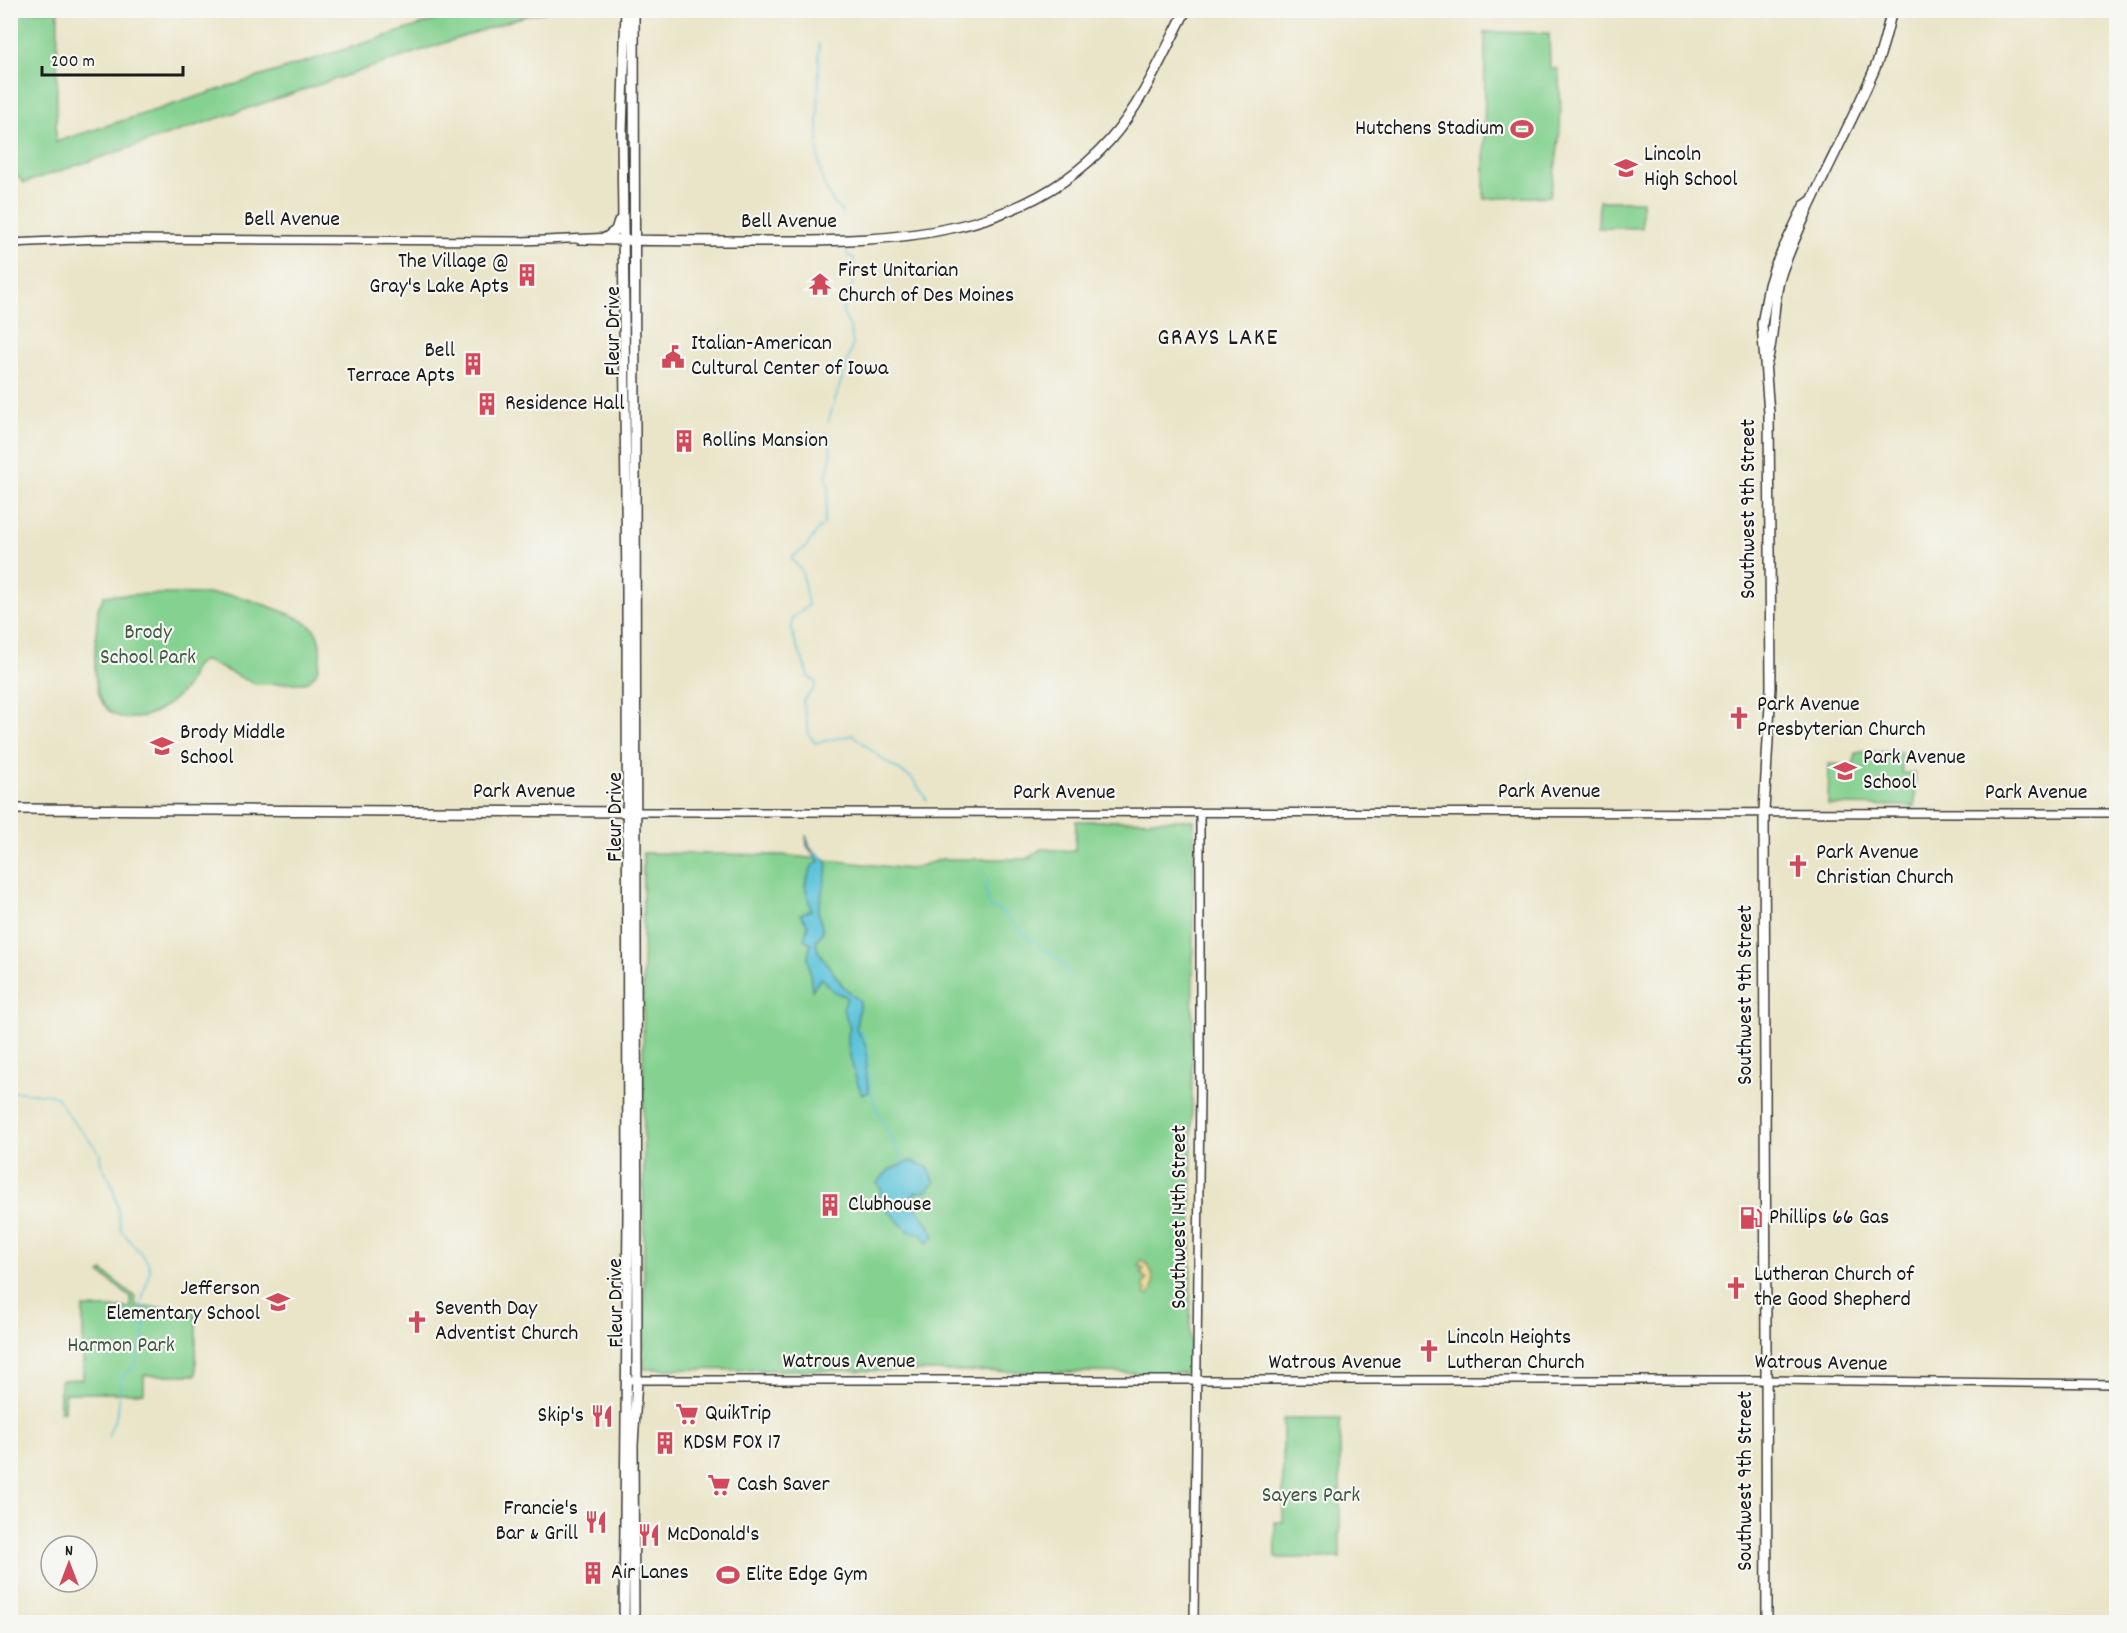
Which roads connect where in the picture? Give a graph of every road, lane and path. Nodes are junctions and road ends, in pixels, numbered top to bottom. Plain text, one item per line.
1 (626, 10) edge
2 (633, 10) edge
3 (1186, 10) edge
4 (1892, 10) edge
5 (622, 198) junction
6 (607, 237) junction
7 (573, 239) junction
8 (622, 240) junction
9 (632, 240) junction
10 (10, 243) edge
11 (10, 809) edge
12 (1764, 811) junction
13 (631, 812) junction
14 (1200, 813) junction
15 (2116, 813) edge
16 (626, 1380) junction
17 (637, 1380) junction
18 (1196, 1380) junction
19 (1765, 1380) junction
20 (2116, 1384) edge
21 (624, 1623) edge
22 (634, 1623) edge
23 (1194, 1623) edge
24 (1767, 1623) edge

1 - 5 main road, Fleur Drive
2 - 9 main road, Fleur Drive
3 - 9 main road, Bell Avenue
4 - 12 main road, Southwest 9th Street
5 - 6 main road
5 - 8 main road, Fleur Drive
6 - 7 street, Bell Avenue
6 - 8 street, Bell Avenue
7 - 8 street, Bell Avenue
7 - 10 street, Bell Avenue
8 - 9 main road, Bell Avenue
8 - 13 main road, Fleur Drive
9 - 13 main road, Fleur Drive
11 - 13 main road, Park Avenue
12 - 14 street, Park Avenue
12 - 15 street, Park Avenue
12 - 19 main road, Southwest 9th Street
13 - 14 street, Park Avenue
13 - 16 main road, Fleur Drive
13 - 17 main road, Fleur Drive
14 - 18 street, Southwest 14th Street
16 - 17 street, Watrous Avenue
16 - 21 main road, Fleur Drive
17 - 18 street, Watrous Avenue
17 - 22 main road, Fleur Drive
18 - 19 street, Watrous Avenue
18 - 23 street, Southwest 14th Street
19 - 20 street, Watrous Avenue
19 - 24 main road, Southwest 9th Street

